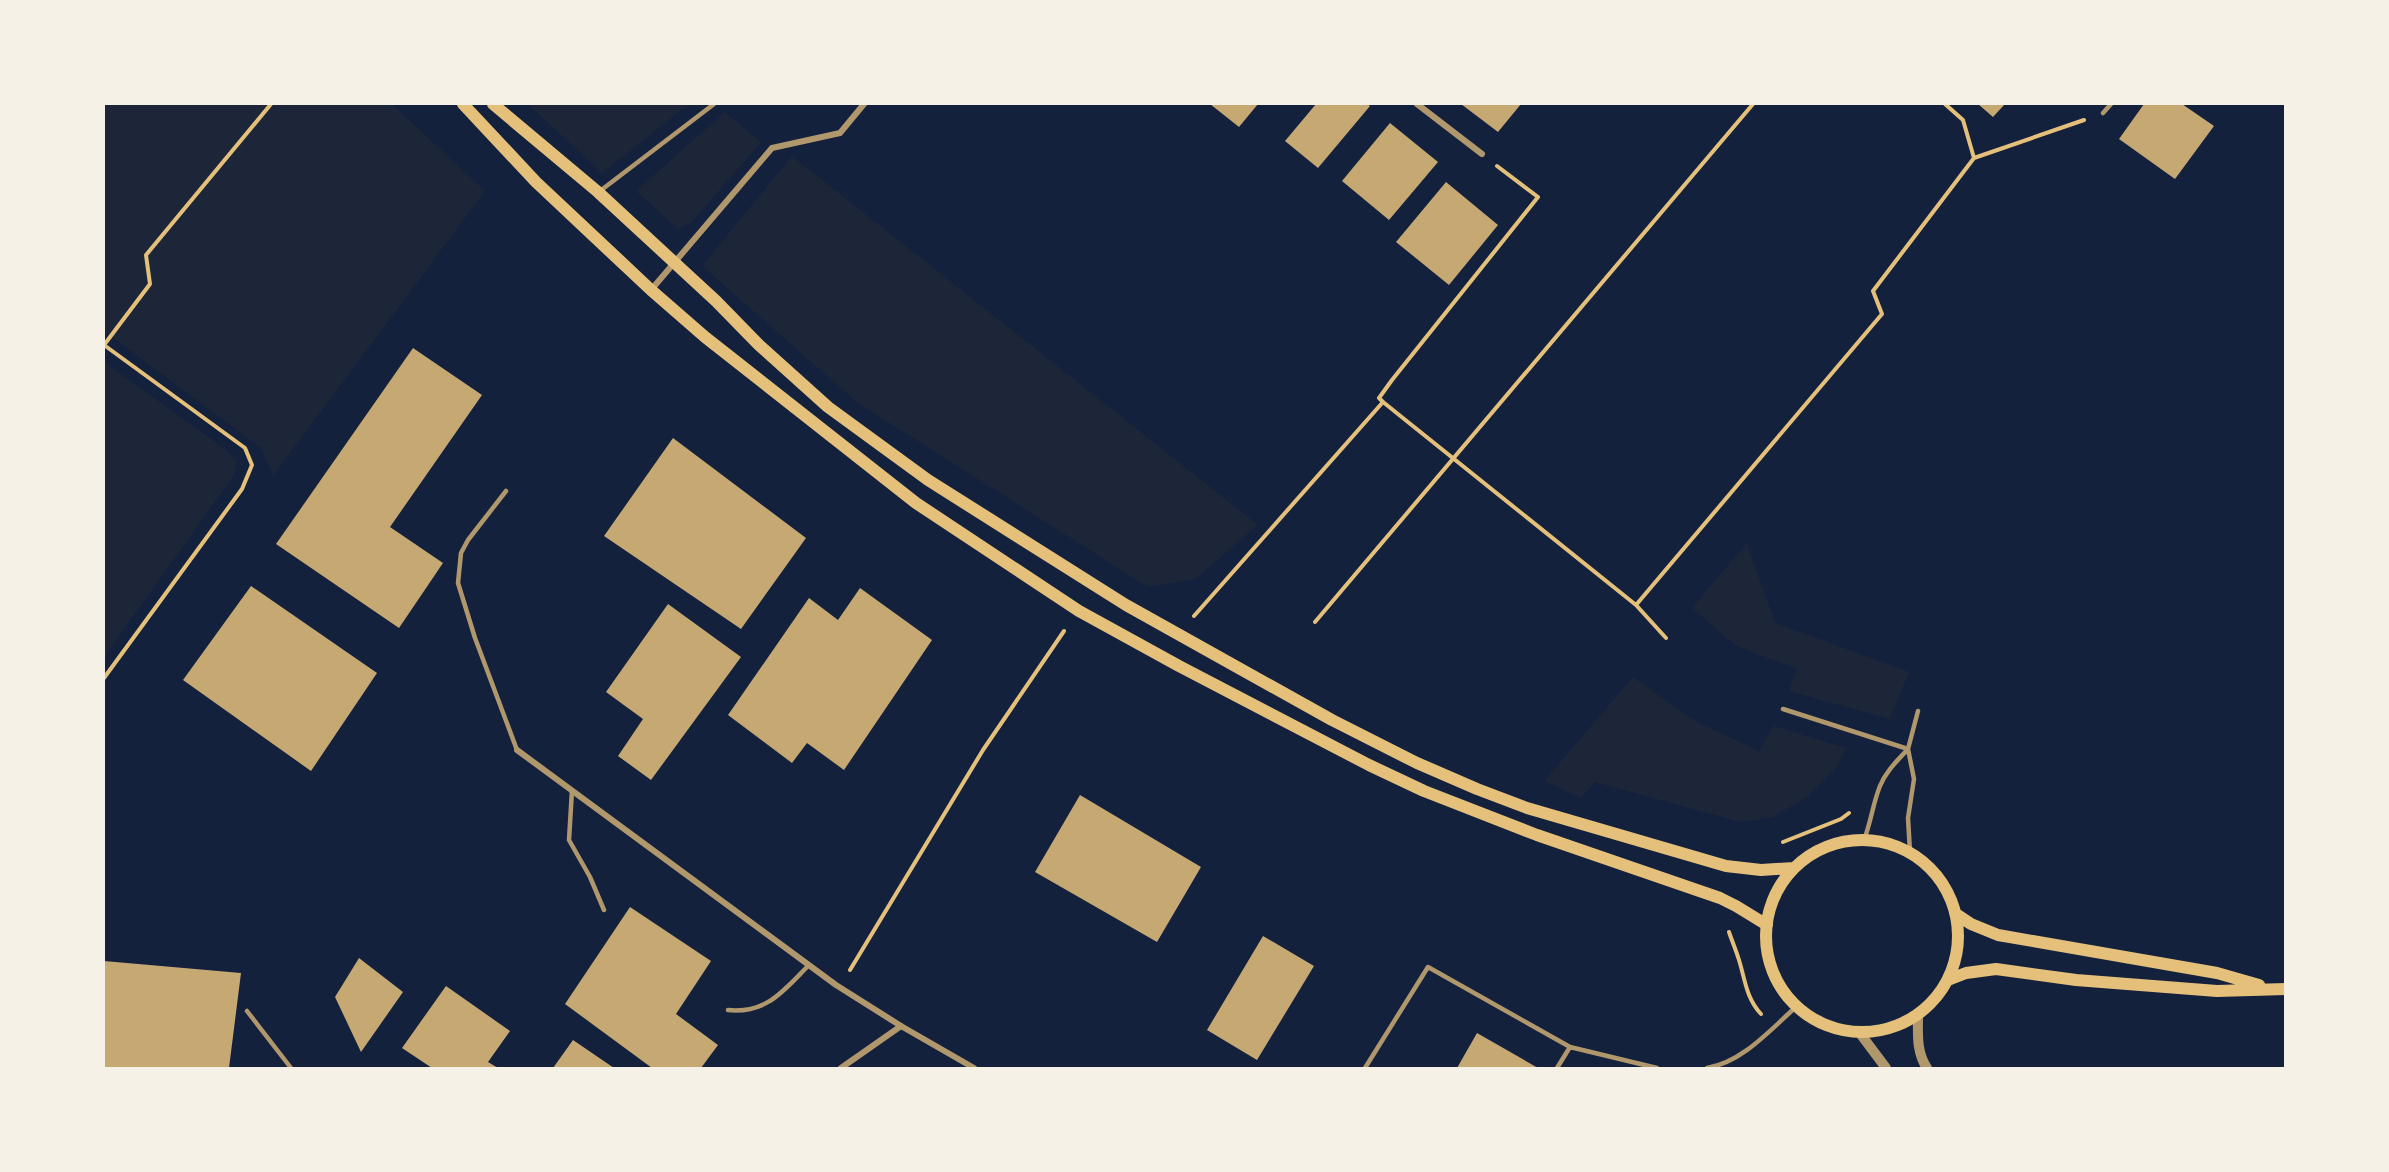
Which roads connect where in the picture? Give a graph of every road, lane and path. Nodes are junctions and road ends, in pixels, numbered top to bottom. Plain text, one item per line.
1 (271, 104) edge
2 (463, 104) edge
3 (493, 104) edge
4 (714, 104) edge
5 (864, 104) edge
6 (1416, 104) edge
7 (1754, 104) edge
8 (1945, 104) edge
9 (2111, 104) edge
10 (2103, 113) joint
11 (1482, 154) joint
12 (1974, 158) junction
13 (598, 192) junction
14 (674, 264) junction
15 (651, 290) junction
16 (104, 345) edge
17 (1383, 402) junction
18 (1453, 457) junction
19 (506, 491) dead end
20 (1636, 605) junction
21 (1078, 611) junction
22 (1316, 622) dead end
23 (1177, 635) junction
24 (1666, 638) dead end
25 (104, 678) edge
26 (1783, 709) dead end
27 (1918, 711) dead end
28 (1908, 749) junction
29 (518, 750) joint
30 (572, 790) junction
31 (1876, 798) junction
32 (1864, 840) junction
33 (1777, 844) dead end
34 (1910, 852) junction
35 (1794, 868) junction
36 (604, 910) dead end
37 (1956, 914) junction
38 (1767, 925) junction
39 (1728, 931) dead end
40 (809, 965) junction
41 (1948, 980) junction
42 (836, 985) junction
43 (2269, 988) junction
44 (2286, 989) edge
45 (1797, 1006) junction
46 (728, 1010) dead end
47 (247, 1011) dead end
48 (1918, 1014) junction
49 (901, 1026) junction
50 (1773, 1027) junction
51 (1859, 1032) junction
52 (1570, 1047) junction
53 (291, 1068) edge
54 (841, 1068) edge
55 (974, 1068) edge
56 (1365, 1068) edge
57 (1557, 1068) edge
58 (1657, 1068) edge
59 (1707, 1068) edge
60 (1886, 1068) edge
61 (1927, 1068) edge

1 - 16 path
2 - 15 main road
3 - 13 main road
4 - 13 lane
5 - 14 street
6 - 11 street
7 - 18 path
8 - 12 path
9 - 10 lane
10 - 12 path
11 - 17 path
12 - 20 path
13 - 14 main road
14 - 15 street
14 - 23 main road
15 - 21 main road
16 - 25 path
17 - 18 path
17 - 23 path
18 - 20 path
18 - 22 path
19 - 29 lane
20 - 24 path
21 - 38 main road
21 - 42 path
23 - 35 main road
26 - 28 lane
27 - 28 lane
28 - 31 lane
28 - 34 lane
29 - 30 street
30 - 36 lane
30 - 40 street
31 - 32 lane
31 - 33 path
32 - 34 main road
32 - 35 main road
34 - 37 main road
35 - 38 main road
37 - 41 main road
37 - 43 main road
38 - 45 main road
39 - 50 path
40 - 42 street
40 - 46 lane
41 - 43 main road
41 - 48 main road
42 - 49 street
43 - 44 main road
45 - 50 lane
45 - 51 main road
47 - 53 lane
48 - 51 main road
48 - 61 street
49 - 54 street
49 - 55 street
50 - 59 lane
51 - 60 street
52 - 56 lane
52 - 57 lane
52 - 58 lane

